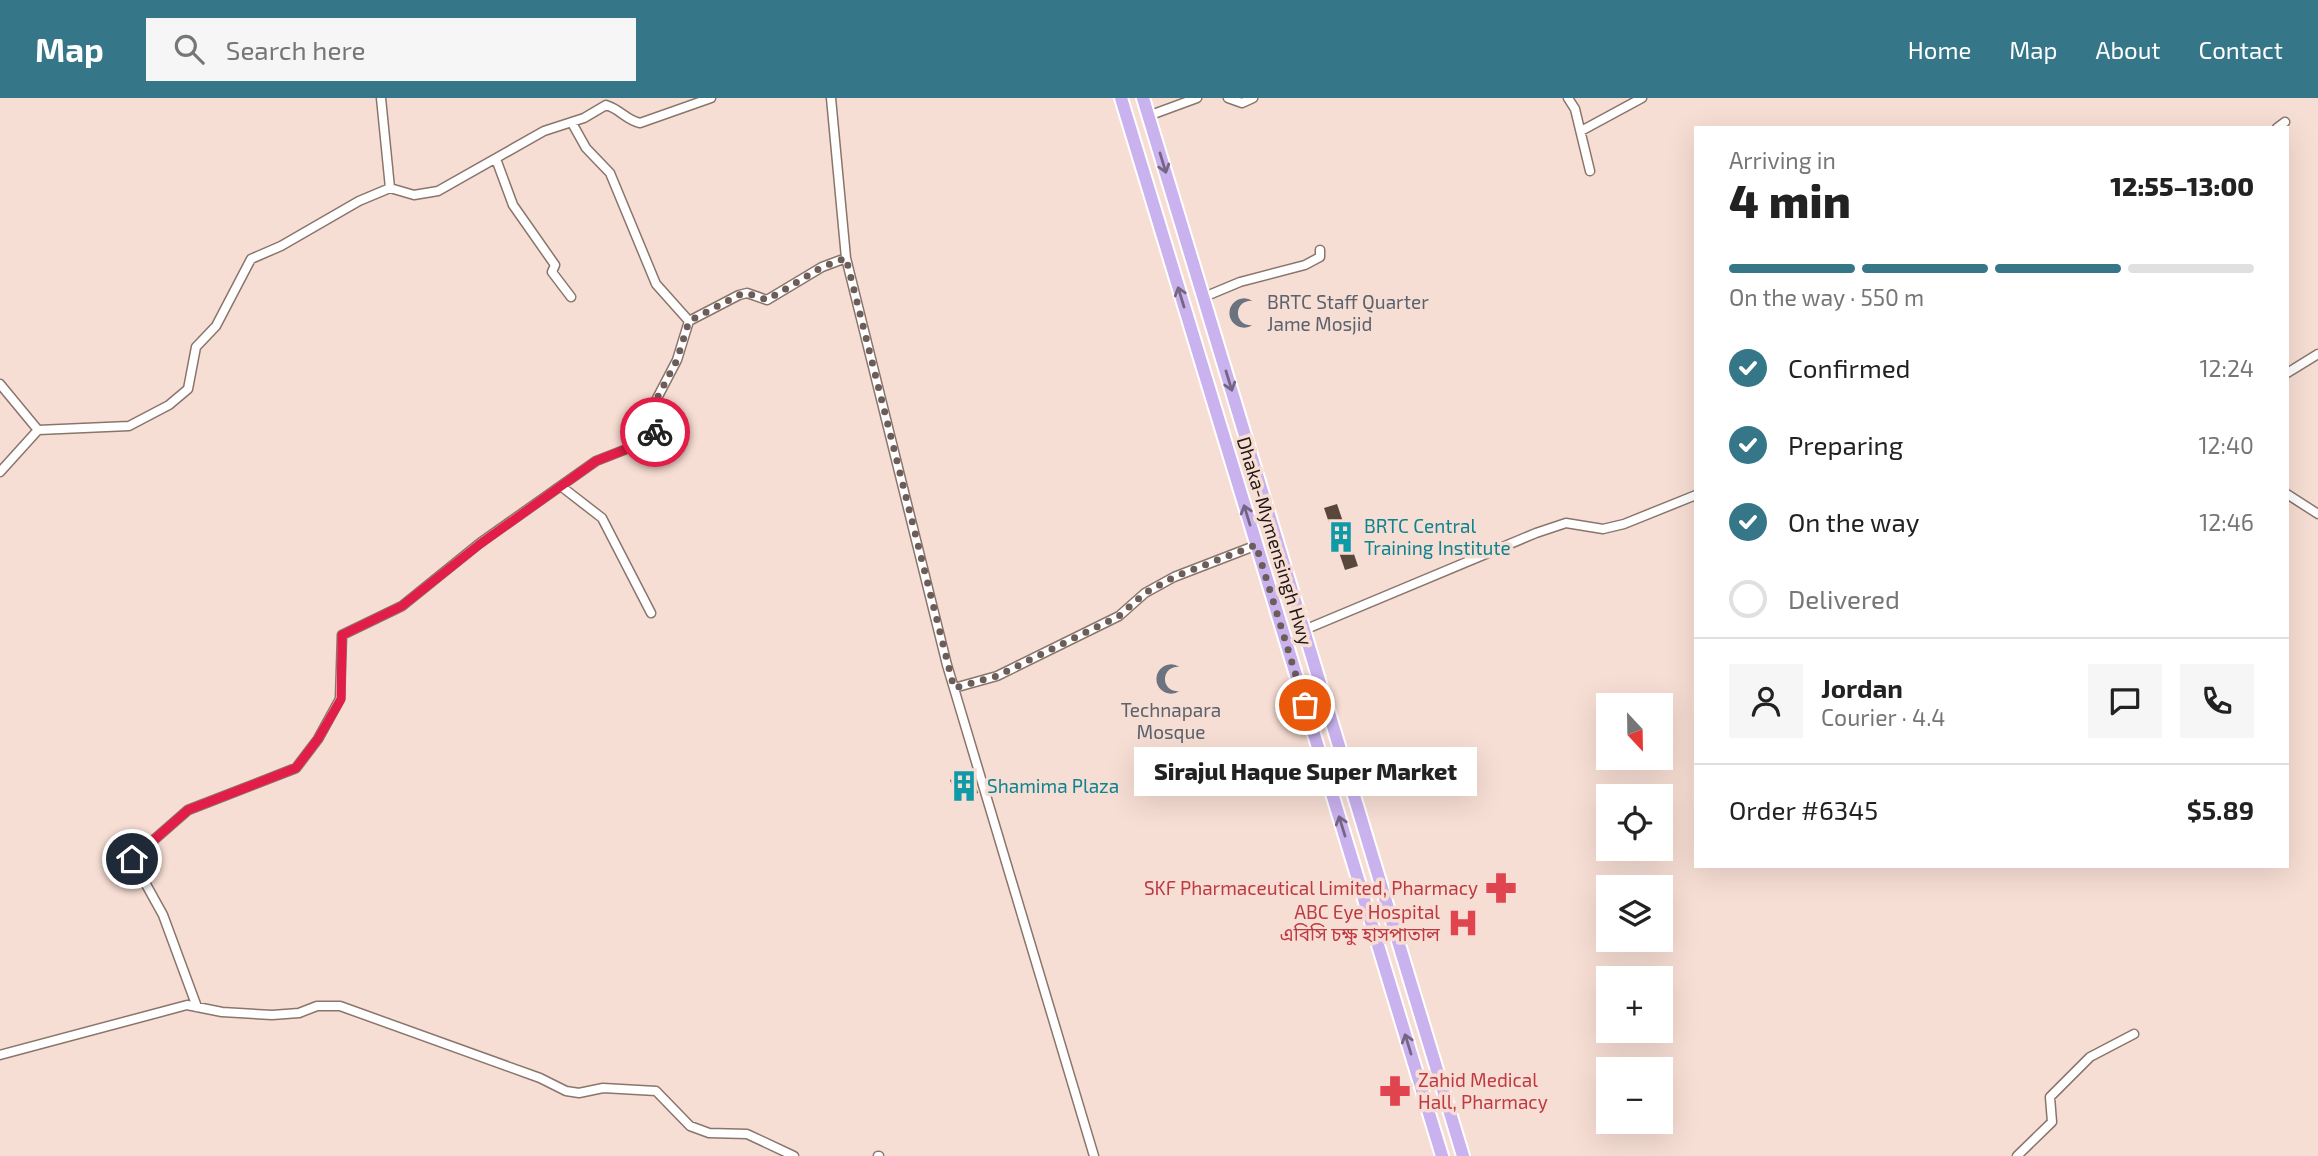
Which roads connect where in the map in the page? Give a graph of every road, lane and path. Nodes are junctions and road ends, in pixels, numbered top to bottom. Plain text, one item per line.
1 (381, 98) edge
2 (711, 98) edge
3 (831, 98) edge
4 (1121, 98) edge
5 (1143, 98) edge
6 (1197, 98) edge
7 (1228, 98) edge
8 (1253, 98) edge
9 (1568, 98) edge
10 (1642, 98) edge
11 (1149, 116) junction
12 (572, 123) junction
13 (1581, 131) junction
14 (496, 159) junction
15 (1590, 171) dead end
16 (390, 188) junction
17 (1320, 250) dead end
18 (846, 258) junction
19 (571, 297) dead end
20 (1204, 298) junction
21 (689, 321) junction
22 (2318, 354) edge
23 (2289, 372) edge
24 (0, 384) edge
25 (38, 430) junction
26 (0, 472) edge
27 (562, 487) junction
28 (2289, 495) edge
29 (1694, 496) edge
30 (2318, 514) edge
31 (1256, 545) junction
32 (651, 613) dead end
33 (1304, 629) junction
34 (954, 688) junction
35 (197, 1007) junction
36 (2134, 1034) dead end
37 (0, 1055) edge
38 (794, 1156) edge
39 (1094, 1156) edge
40 (1442, 1156) edge
41 (1463, 1156) edge
42 (2017, 1156) edge

1 - 16 street
2 - 12 street
3 - 18 street
31 -> 4 highway, Dhaka-Mymensingh Hwy
5 - 11 highway, Dhaka-Mymensingh Hwy
6 - 11 street
7 - 8 street
9 - 13 street
10 - 13 street
11 -> 20 highway, Dhaka-Mymensingh Hwy
12 - 14 street
12 - 21 street
13 - 15 street
14 - 16 street
14 - 19 street
16 - 25 street
17 - 20 street
18 - 21 street
18 - 34 street
20 -> 33 highway, Dhaka-Mymensingh Hwy
21 - 27 street
22 - 23 street
24 - 25 street
25 - 26 street
27 - 32 street
27 - 35 street
28 - 30 street
29 - 33 street
31 - 34 street
40 -> 31 highway, Dhaka-Mymensingh Hwy
33 - 41 highway, Dhaka-Mymensingh Hwy
34 - 39 street
35 - 37 street
35 - 38 street
36 - 42 street

